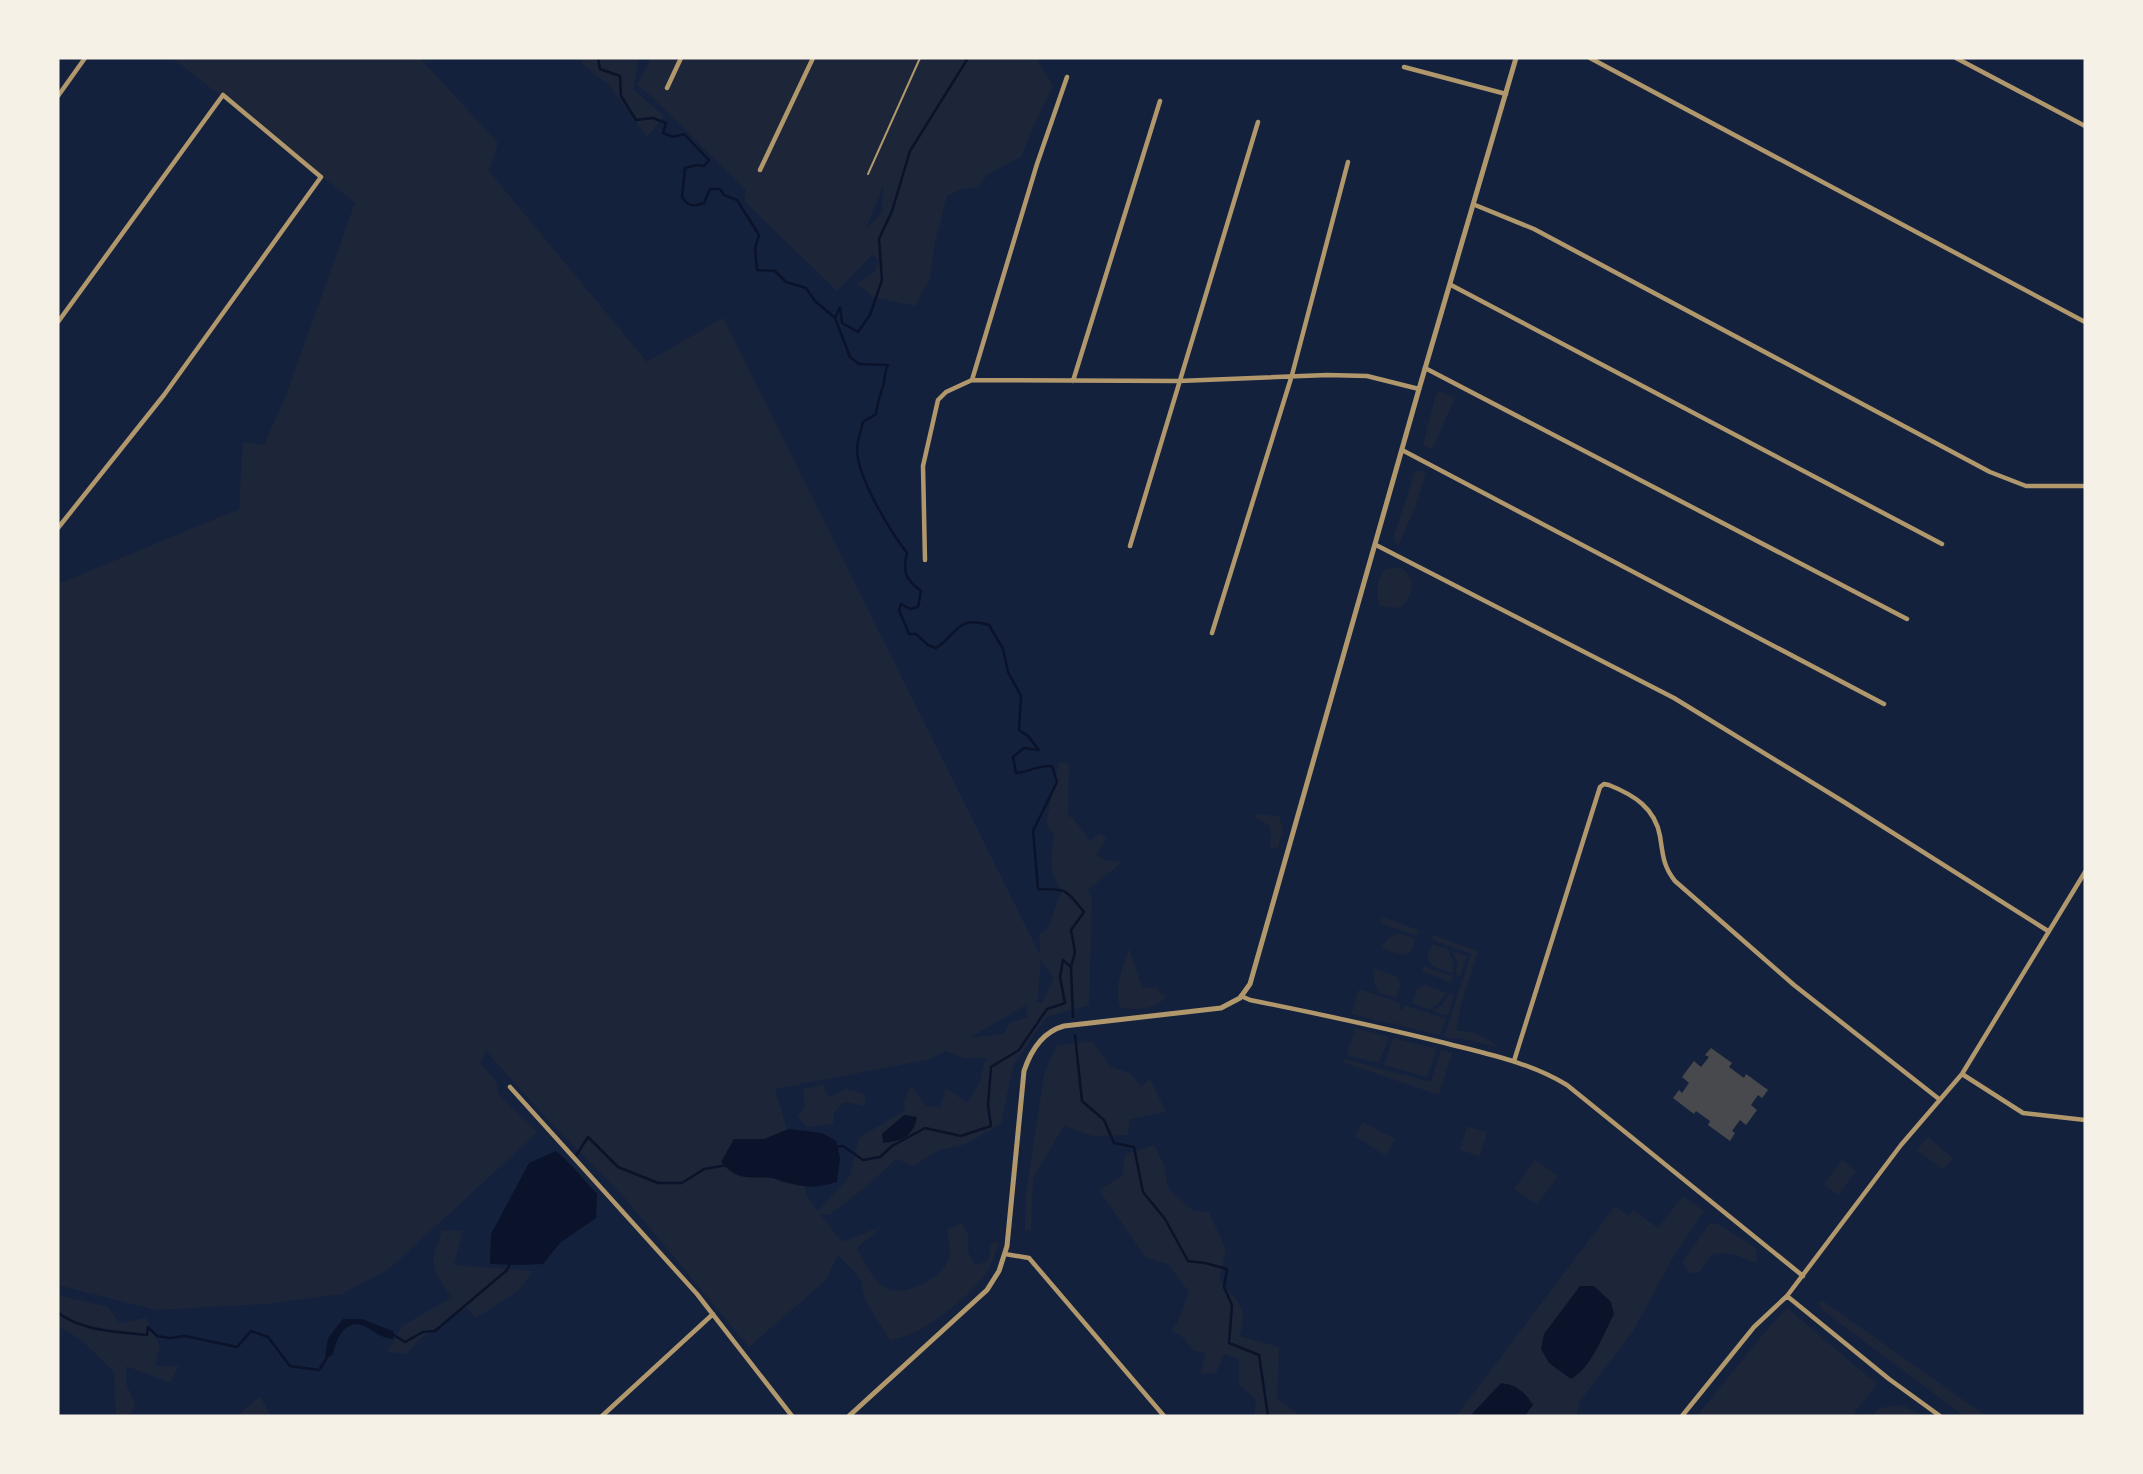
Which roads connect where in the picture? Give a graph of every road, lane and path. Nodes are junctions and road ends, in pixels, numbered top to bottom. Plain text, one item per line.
1 (85, 58) edge
2 (681, 58) edge
3 (813, 58) edge
4 (920, 58) edge
5 (1516, 58) edge
6 (1590, 58) edge
7 (1956, 58) edge
8 (1404, 67) dead end
9 (1067, 77) dead end
10 (667, 89) dead end
11 (1506, 94) junction
12 (58, 96) edge
13 (1160, 101) dead end
14 (1258, 122) dead end
15 (2085, 126) edge
16 (1348, 162) dead end
17 (760, 170) dead end
18 (868, 174) dead end
19 (1475, 205) junction
20 (1451, 285) junction
21 (58, 322) edge
22 (2085, 322) edge
23 (1425, 368) junction
24 (1292, 375) junction
25 (972, 380) junction
26 (1073, 381) junction
27 (1179, 381) junction
28 (1419, 389) junction
29 (1402, 450) junction
30 (2085, 486) edge
31 (58, 527) edge
32 (1942, 544) dead end
33 (1376, 545) junction
34 (1130, 546) dead end
35 (925, 560) dead end
36 (1907, 620) dead end
37 (1212, 633) dead end
38 (1884, 704) dead end
39 (2085, 872) edge
40 (2048, 931) junction
41 (1241, 996) junction
42 (1514, 1061) junction
43 (1962, 1074) junction
44 (510, 1087) dead end
45 (1939, 1099) junction
46 (2085, 1121) edge
47 (1005, 1254) junction
48 (1803, 1276) junction
49 (1787, 1296) junction
50 (713, 1314) junction
51 (602, 1416) edge
52 (792, 1416) edge
53 (849, 1416) edge
54 (1164, 1416) edge
55 (1682, 1416) edge
56 (1940, 1416) edge

1 - 12 street
2 - 10 street
3 - 17 street
4 - 18 lane
5 - 11 street
6 - 22 street
7 - 15 street
8 - 11 street
9 - 25 street
11 - 19 street
13 - 26 street
14 - 27 street
16 - 24 street
19 - 20 street
19 - 30 street
20 - 23 street
20 - 32 street
21 - 31 street
23 - 28 street
23 - 36 street
24 - 27 street
24 - 28 street
24 - 37 street
25 - 26 street
25 - 35 street
26 - 27 street
27 - 34 street
28 - 29 street
29 - 33 street
29 - 38 street
33 - 40 street
33 - 41 street
39 - 40 street
40 - 43 street
41 - 42 street
41 - 47 street
42 - 45 street
42 - 48 street
43 - 45 street
43 - 46 street
44 - 50 street
45 - 48 street
47 - 53 street
47 - 54 street
48 - 49 street
49 - 55 street
49 - 56 street
50 - 51 street
50 - 52 street

